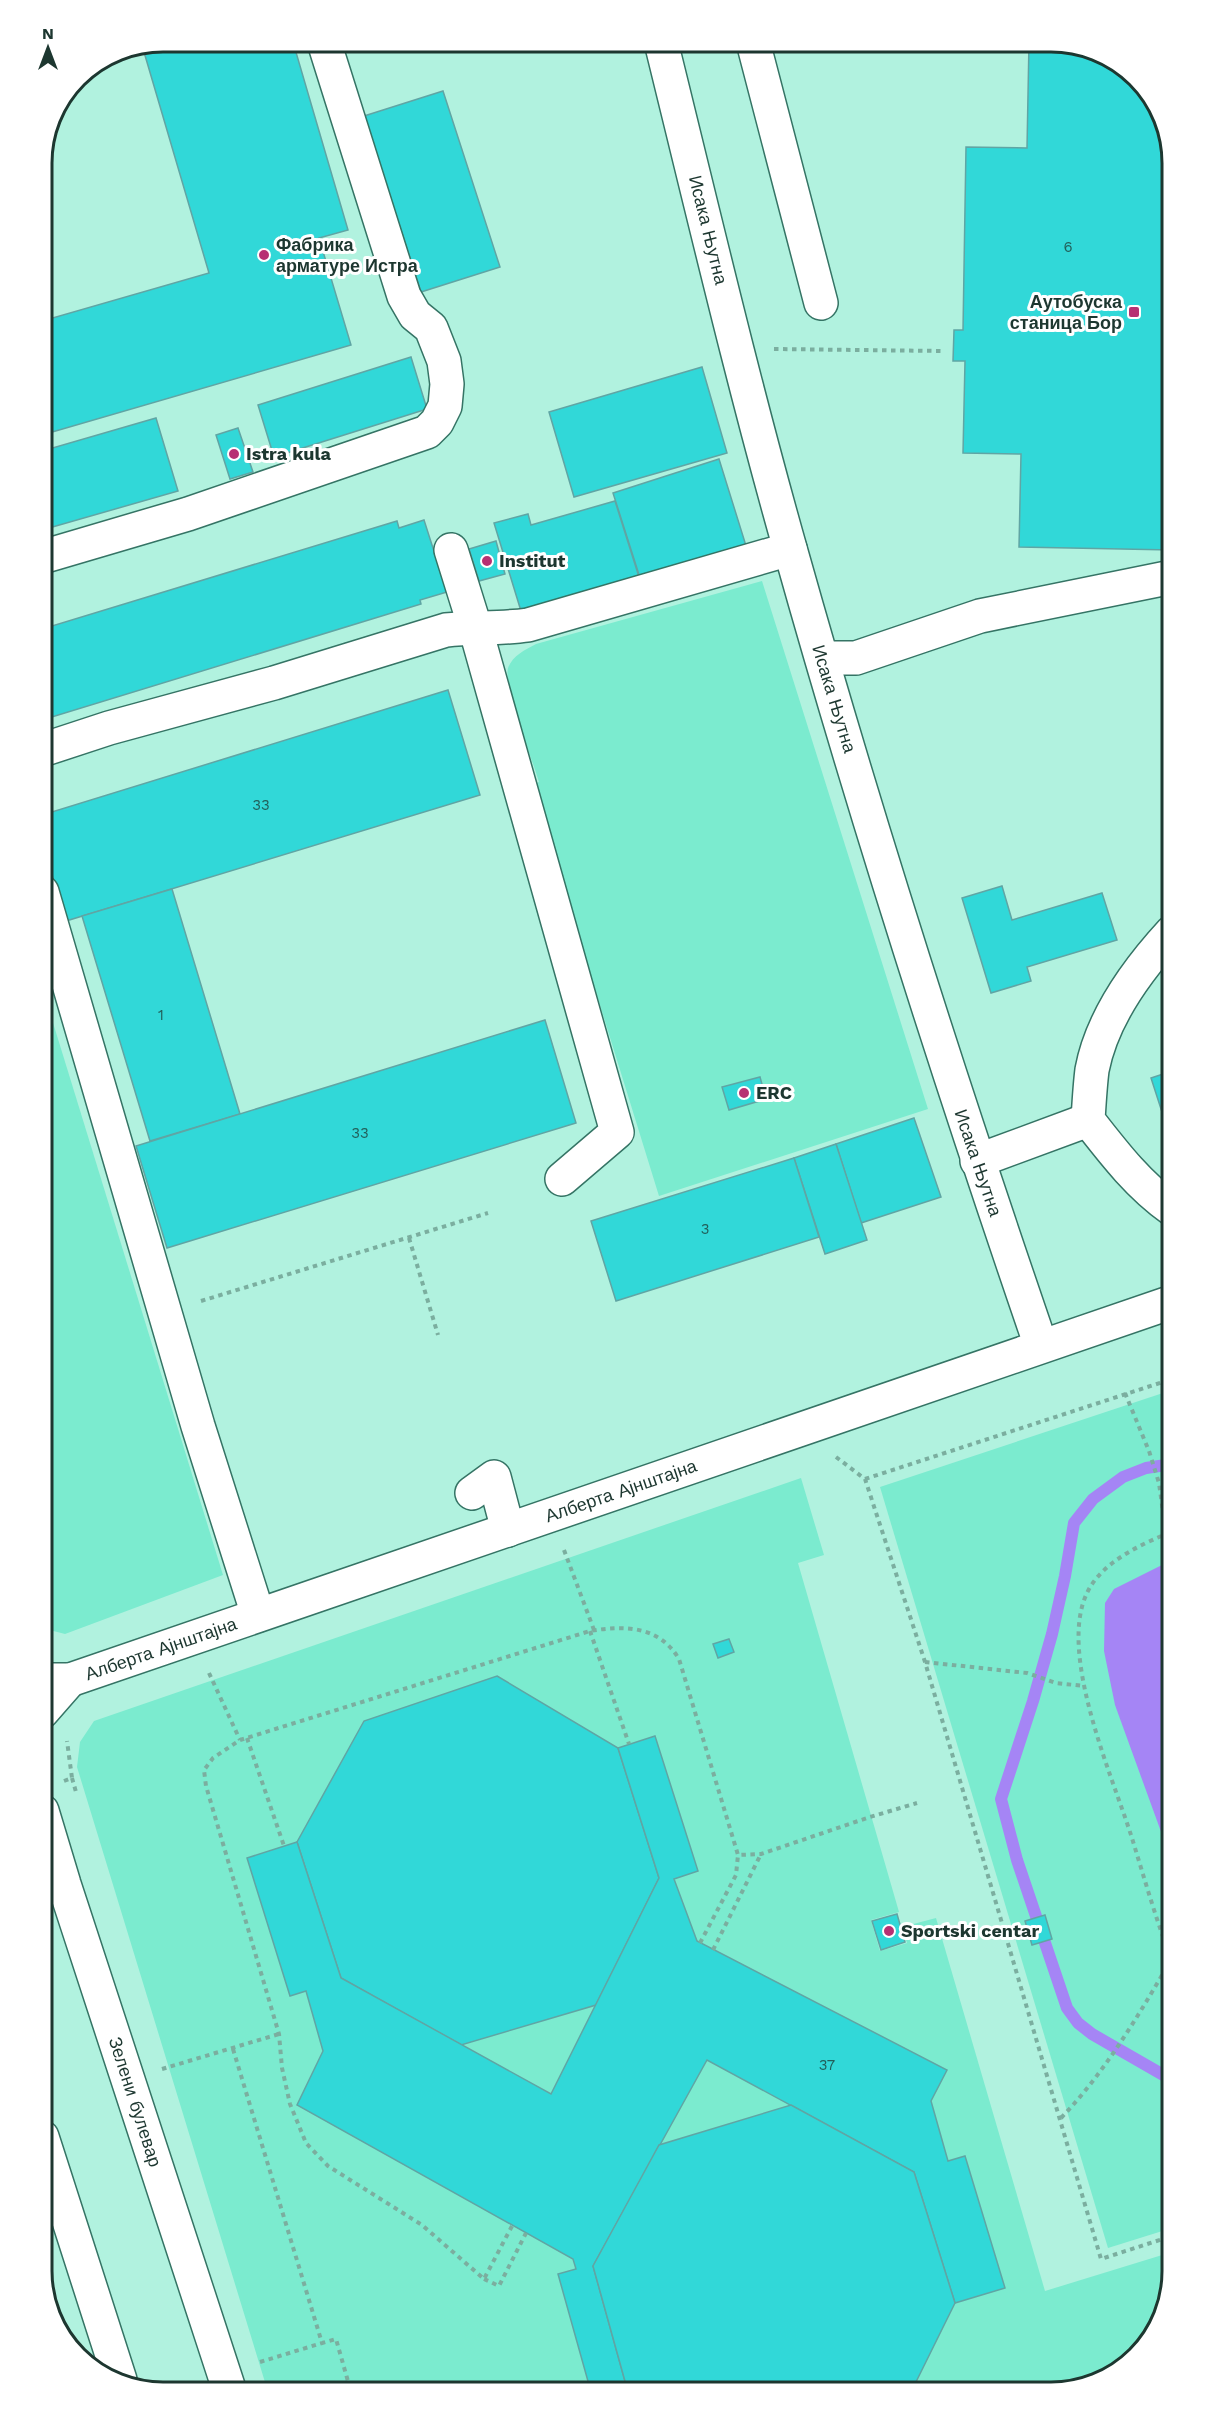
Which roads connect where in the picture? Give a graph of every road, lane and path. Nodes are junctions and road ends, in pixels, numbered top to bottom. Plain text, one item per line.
1 (327, 52) edge
2 (664, 53) edge
3 (756, 53) edge
4 (821, 303) dead end
5 (737, 349) junction
6 (944, 351) dead end
7 (790, 549) junction
8 (451, 550) dead end
9 (53, 554) edge
10 (1162, 579) edge
11 (475, 627) junction
12 (822, 658) junction
13 (53, 746) edge
14 (53, 928) edge
15 (1162, 942) edge
16 (1088, 1120) junction
17 (977, 1161) junction
18 (562, 1179) dead end
19 (1162, 1201) edge
20 (488, 1214) dead end
21 (409, 1238) junction
22 (1162, 1305) edge
23 (165, 1311) junction
24 (438, 1335) dead end
25 (1041, 1346) junction
26 (1162, 1382) edge
27 (1125, 1393) junction
28 (472, 1493) dead end
29 (1162, 1505) edge
30 (508, 1530) junction
31 (1162, 1536) edge
32 (563, 1548) dead end
33 (258, 1615) junction
34 (592, 1630) junction
35 (925, 1662) junction
36 (56, 1680) edge
37 (1084, 1686) junction
38 (223, 1700) dead end
39 (247, 1738) junction
40 (240, 1740) junction
41 (629, 1744) dead end
42 (917, 1803) dead end
43 (52, 1845) edge
44 (284, 1846) dead end
45 (761, 1854) junction
46 (738, 1855) junction
47 (1162, 1929) edge
48 (700, 1943) dead end
49 (713, 1950) dead end
50 (1162, 1976) edge
51 (279, 2034) junction
52 (233, 2049) junction
53 (161, 2070) dead end
54 (1060, 2119) junction
55 (52, 2169) edge
56 (512, 2226) dead end
57 (526, 2233) dead end
58 (1162, 2239) edge
59 (484, 2279) junction
60 (322, 2343) junction
61 (251, 2365) dead end
62 (117, 2371) edge
63 (226, 2381) edge
64 (348, 2381) edge

1 - 9 street
2 - 5 street, Исака Њутна
3 - 4 street
5 - 6 path
5 - 7 street, Исака Њутна
7 - 11 street
7 - 12 street, Исака Њутна
8 - 11 street
10 - 12 street
11 - 13 street
11 - 18 street
12 - 17 street, Исака Њутна
14 - 23 street
15 - 16 street
16 - 17 street
16 - 19 street
17 - 25 street, Исака Њутна
20 - 21 path
21 - 23 path
21 - 24 path
22 - 25 street, Алберта Ајнштајна
23 - 33 street
25 - 30 street, Алберта Ајнштајна
26 - 27 path
27 - 29 path
27 - 35 path
28 - 30 street
30 - 33 street, Алберта Ајнштајна
31 - 37 path
32 - 34 path
33 - 36 street, Алберта Ајнштајна
34 - 39 path
34 - 41 path
34 - 46 path
35 - 37 path
35 - 54 path
37 - 47 path
38 - 40 path
39 - 40 path
39 - 44 path
40 - 51 path
42 - 45 path
43 - 63 street, Зелени булевар
45 - 46 path
45 - 49 path
46 - 48 path
50 - 54 path
51 - 52 path
51 - 59 path
52 - 53 path
52 - 60 path
54 - 58 path
55 - 62 street
56 - 59 path
57 - 59 path
60 - 61 path
60 - 64 path

